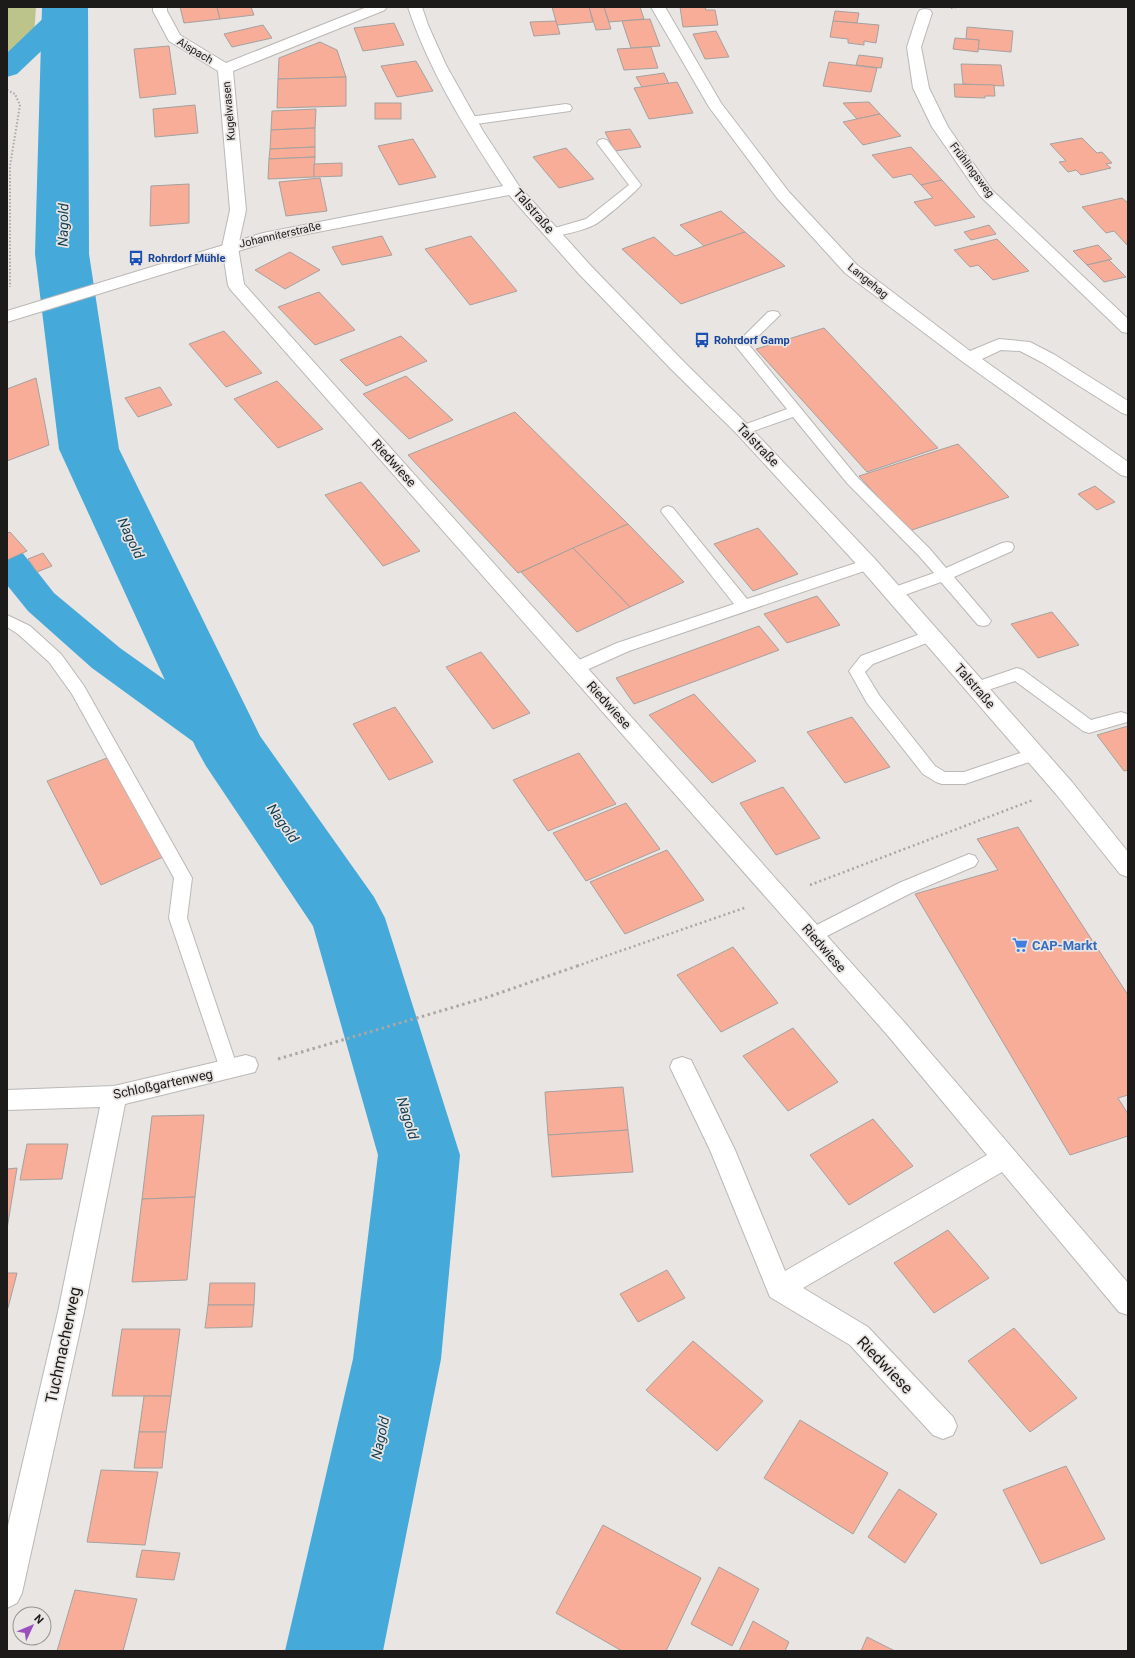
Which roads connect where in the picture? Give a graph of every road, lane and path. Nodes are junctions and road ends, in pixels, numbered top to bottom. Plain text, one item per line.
1 (160, 7) edge
2 (380, 7) edge
3 (415, 7) edge
4 (658, 7) edge
5 (925, 13) dead end
6 (225, 69) junction
7 (7, 90) edge
8 (566, 108) dead end
9 (469, 121) junction
10 (603, 143) dead end
11 (513, 189) junction
12 (552, 232) junction
13 (230, 247) junction
14 (15, 315) edge
15 (773, 315) dead end
16 (1128, 328) edge
17 (970, 358) junction
18 (1128, 409) edge
19 (796, 411) junction
20 (743, 430) junction
21 (1128, 471) edge
22 (668, 511) dead end
23 (1007, 547) dead end
24 (868, 564) junction
25 (944, 575) junction
26 (894, 593) junction
27 (744, 606) junction
28 (7, 620) edge
29 (984, 621) dead end
30 (930, 635) junction
31 (576, 668) junction
32 (976, 688) junction
33 (1121, 718) dead end
34 (1035, 754) junction
35 (969, 861) dead end
36 (1128, 868) edge
37 (813, 935) junction
38 (488, 997) dead end
39 (285, 1057) dead end
40 (682, 1067) dead end
41 (237, 1068) joint
42 (114, 1096) junction
43 (7, 1100) edge
44 (1004, 1158) junction
45 (779, 1288) junction
46 (1128, 1303) edge
47 (943, 1426) dead end
48 (7, 1593) edge

1 - 6 street, Aispach
2 - 6 street, Kugelwasen
3 - 9 street, Talstraße
4 - 17 street, Langehag
5 - 16 street, Frühlingsweg
6 - 13 street, Kugelwasen
7 - 14 path
8 - 9 lane
9 - 11 street, Talstraße
10 - 12 lane
11 - 12 street, Talstraße
11 - 13 street, Johanniterstraße
12 - 20 street, Talstraße
13 - 14 street, Johanniterstraße
13 - 31 street, Riedwiese
15 - 19 lane
17 - 18 street
17 - 21 street, Langehag
19 - 20 lane
19 - 25 lane
20 - 24 street, Talstraße
22 - 27 lane
23 - 25 lane
24 - 26 street, Talstraße
24 - 27 lane
25 - 26 lane
25 - 29 lane
26 - 30 street, Talstraße
27 - 31 lane
28 - 41 lane
30 - 32 street, Talstraße
30 - 34 lane
31 - 37 street, Riedwiese
32 - 33 lane
32 - 34 street, Talstraße
34 - 36 street, Talstraße
35 - 37 lane
37 - 44 street, Riedwiese
38 - 39 path
40 - 45 street
41 - 42 street, Schloßgartenweg
42 - 43 street, Schloßgartenweg
42 - 48 street, Tuchmacherweg
44 - 45 street
44 - 46 street, Riedwiese
45 - 47 street, Riedwiese

